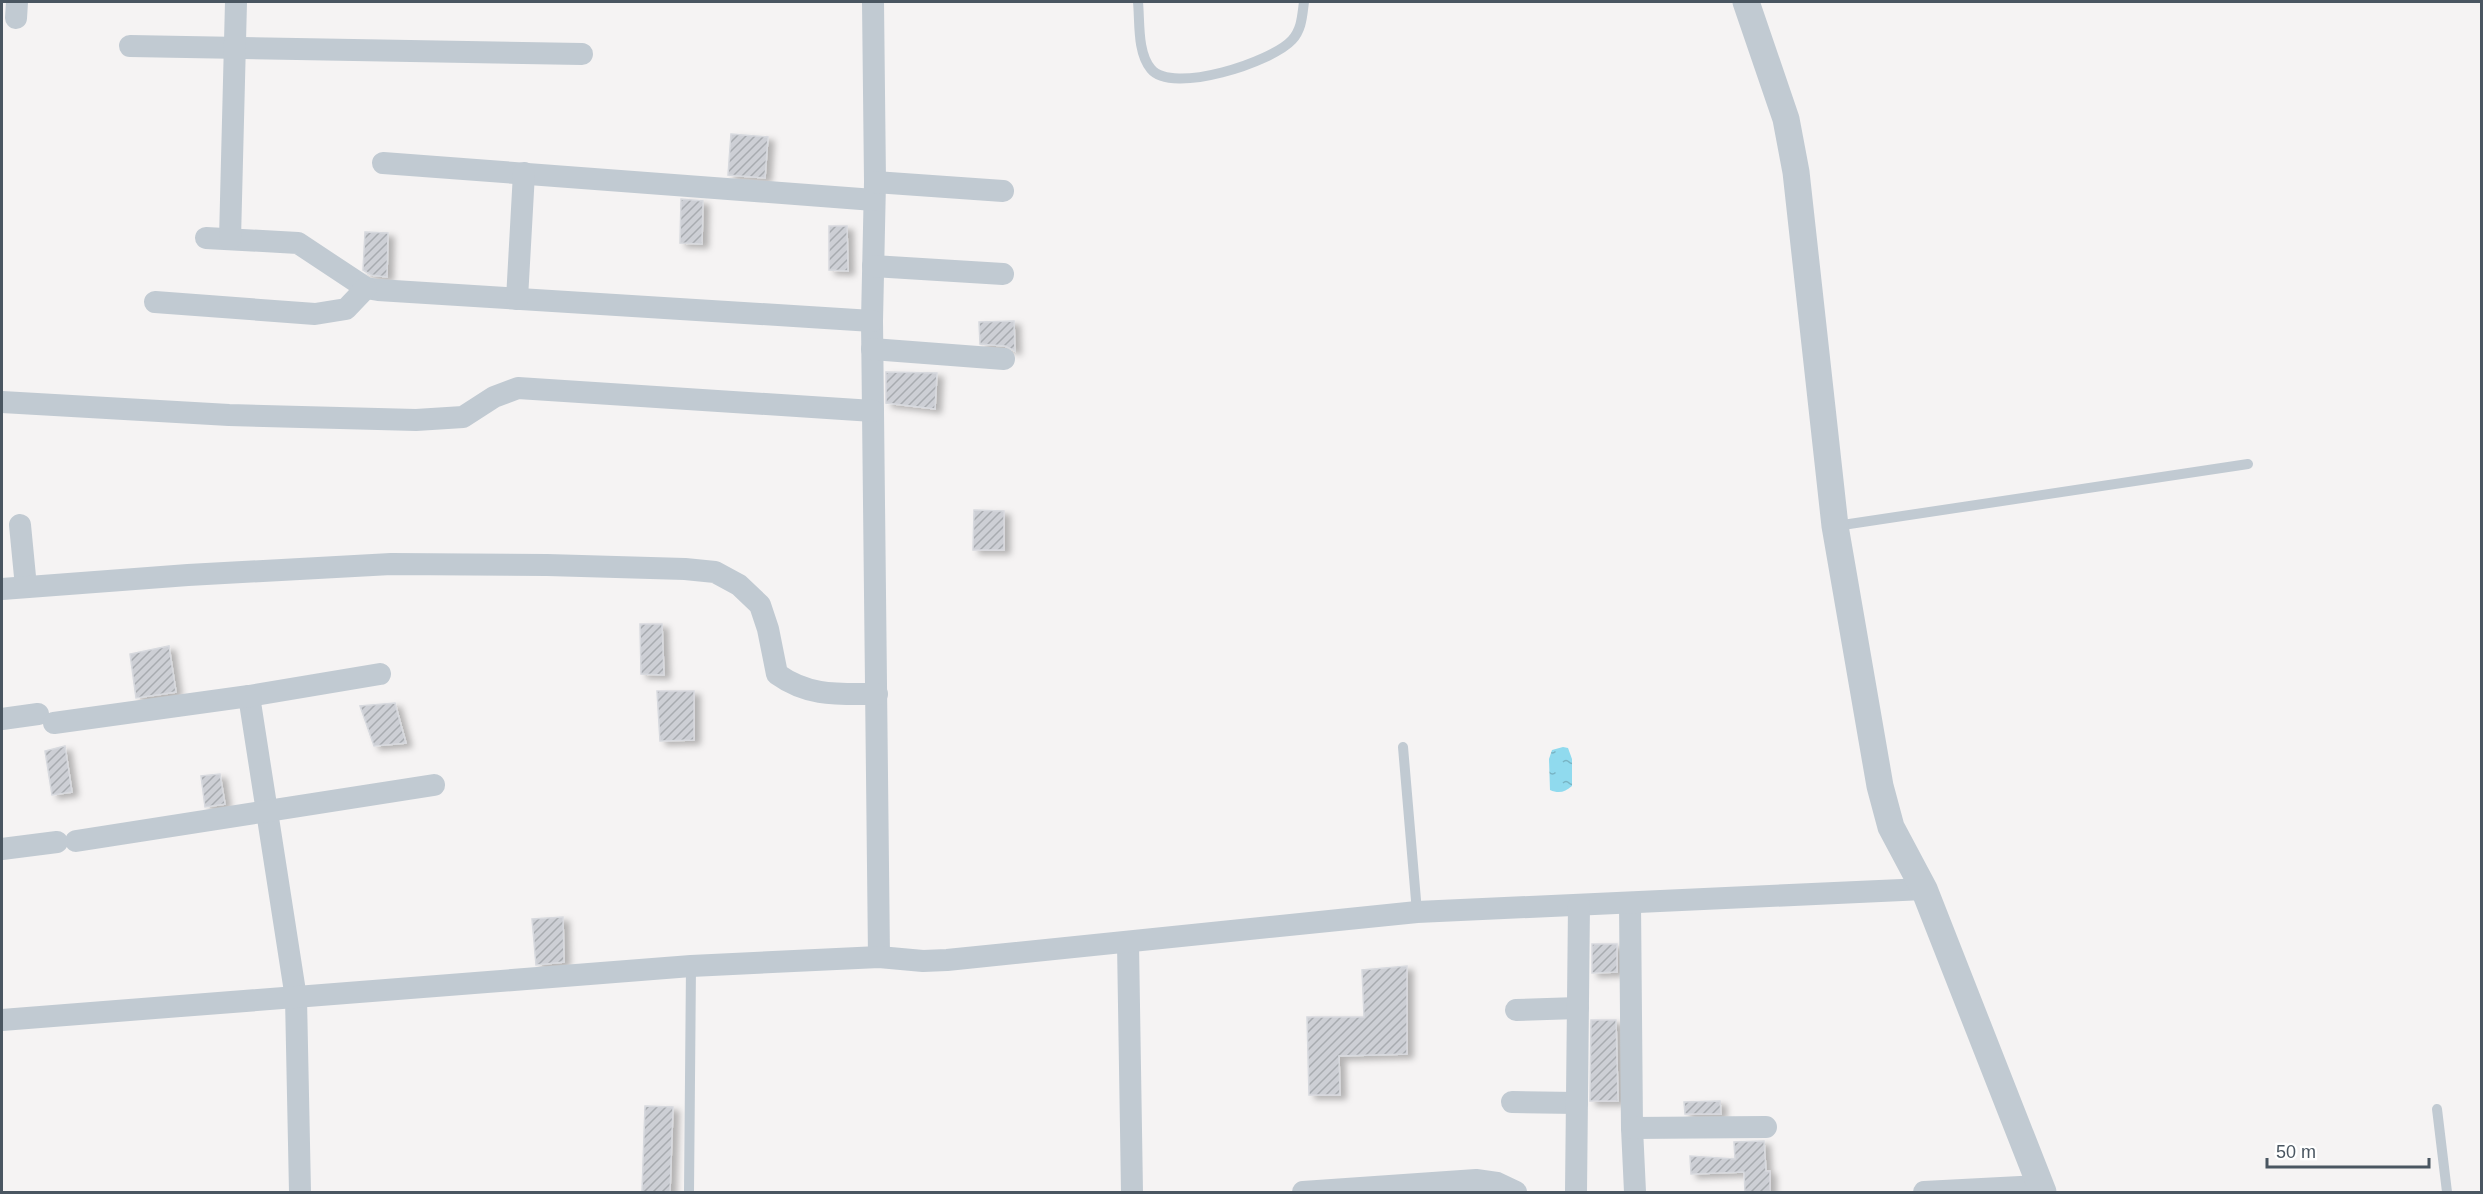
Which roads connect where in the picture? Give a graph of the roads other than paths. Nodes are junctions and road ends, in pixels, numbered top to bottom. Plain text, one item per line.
1 (236, 2) edge
2 (873, 2) edge
3 (1138, 2) edge
4 (1304, 2) edge
5 (1746, 2) edge
6 (130, 45) dead end
7 (235, 48) junction
8 (582, 54) dead end
9 (383, 163) dead end
10 (524, 173) junction
11 (875, 191) junction
12 (1003, 191) dead end
13 (206, 238) dead end
14 (230, 239) junction
15 (873, 267) junction
16 (1003, 274) dead end
17 (366, 288) junction
18 (517, 299) junction
19 (155, 302) dead end
20 (872, 321) junction
21 (872, 349) junction
22 (1004, 359) dead end
23 (2, 402) edge
24 (873, 411) junction
25 (2248, 465) dead end
26 (20, 525) dead end
27 (1835, 526) junction
28 (26, 587) junction
29 (2, 589) edge
30 (380, 674) dead end
31 (877, 694) junction
32 (249, 696) junction
33 (2, 719) edge
34 (1403, 747) dead end
35 (434, 785) dead end
36 (267, 810) junction
37 (2, 849) edge
38 (1924, 889) junction
39 (1630, 903) junction
40 (1579, 905) junction
41 (1417, 912) junction
42 (1128, 943) junction
43 (879, 957) junction
44 (691, 966) junction
45 (296, 998) junction
46 (1578, 1008) junction
47 (1516, 1010) dead end
48 (2, 1020) edge
49 (1512, 1102) dead end
50 (1577, 1102) junction
51 (2437, 1109) dead end
52 (1766, 1126) dead end
53 (1632, 1128) junction
54 (2042, 1189) edge
55 (300, 1192) edge
56 (689, 1192) edge
57 (1132, 1192) edge
58 (1303, 1192) edge
59 (1516, 1192) edge
60 (1576, 1192) edge
61 (1635, 1192) edge
62 (1924, 1192) edge
63 (2447, 1192) edge

1 - 7 street
2 - 11 street
3 - 4 lane
5 - 27 street
6 - 7 street
7 - 8 street
7 - 14 street
9 - 10 street
10 - 11 street
10 - 18 street
11 - 12 street
11 - 15 street
13 - 14 street
14 - 17 street
15 - 16 street
15 - 20 street
17 - 18 street
17 - 19 street
18 - 20 street
20 - 21 street
21 - 22 street
21 - 24 street
23 - 24 street
24 - 31 street
25 - 27 lane
26 - 28 street
27 - 38 street
28 - 29 street
28 - 31 street
30 - 32 street
31 - 43 street
32 - 33 street
32 - 36 street
34 - 41 lane
35 - 36 street
36 - 37 street
36 - 45 street
38 - 39 street
38 - 54 street
39 - 40 street
39 - 53 street
40 - 41 street
40 - 46 street
41 - 42 street
42 - 43 street
42 - 57 street
43 - 44 street
44 - 45 street
44 - 56 lane
45 - 48 street
45 - 55 street
46 - 47 street
46 - 50 street
49 - 50 street
50 - 60 street
51 - 63 lane
52 - 53 street
53 - 61 street
54 - 62 street
58 - 59 street

